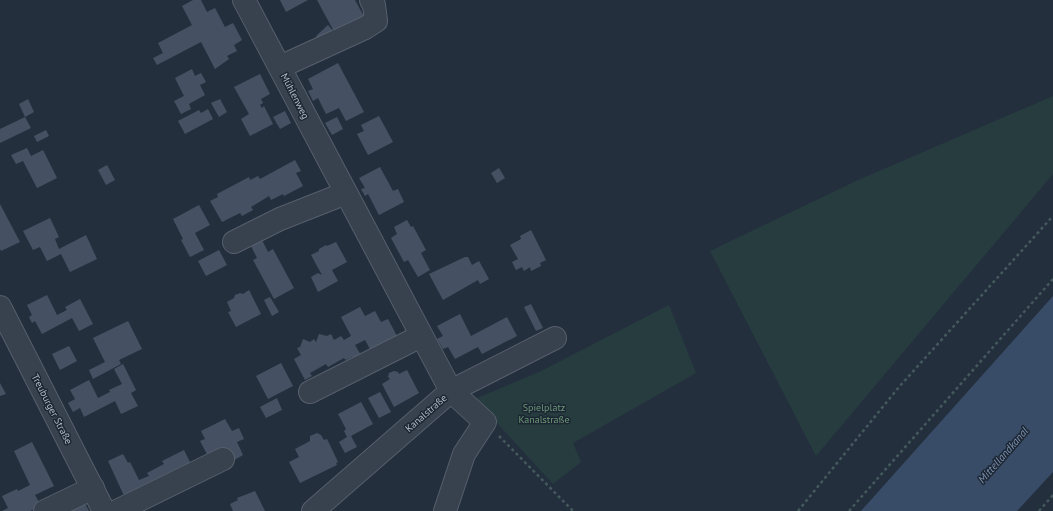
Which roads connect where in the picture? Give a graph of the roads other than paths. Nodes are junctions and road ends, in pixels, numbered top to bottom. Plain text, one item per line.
1 (244, 0) edge
2 (370, 0) edge
3 (280, 67) junction
4 (346, 193) junction
5 (234, 242) dead end
6 (1, 310) edge
7 (420, 336) junction
8 (555, 338) dead end
9 (450, 391) junction
10 (310, 392) dead end
11 (223, 459) dead end
12 (93, 488) junction
13 (45, 511) edge
14 (104, 511) edge
15 (117, 511) edge
16 (313, 511) edge
17 (445, 511) edge

1 - 3 street, Mühlenweg
2 - 3 street
3 - 4 street, Mühlenweg
4 - 5 street
4 - 7 street, Mühlenweg
6 - 12 street, Treuburger Straße
7 - 9 street, Mühlenweg
7 - 10 street
8 - 9 street, Kanalstraße
9 - 16 street, Kanalstraße
9 - 17 street, Mühlenweg
11 - 15 street
12 - 13 street
12 - 14 street, Treuburger Straße

